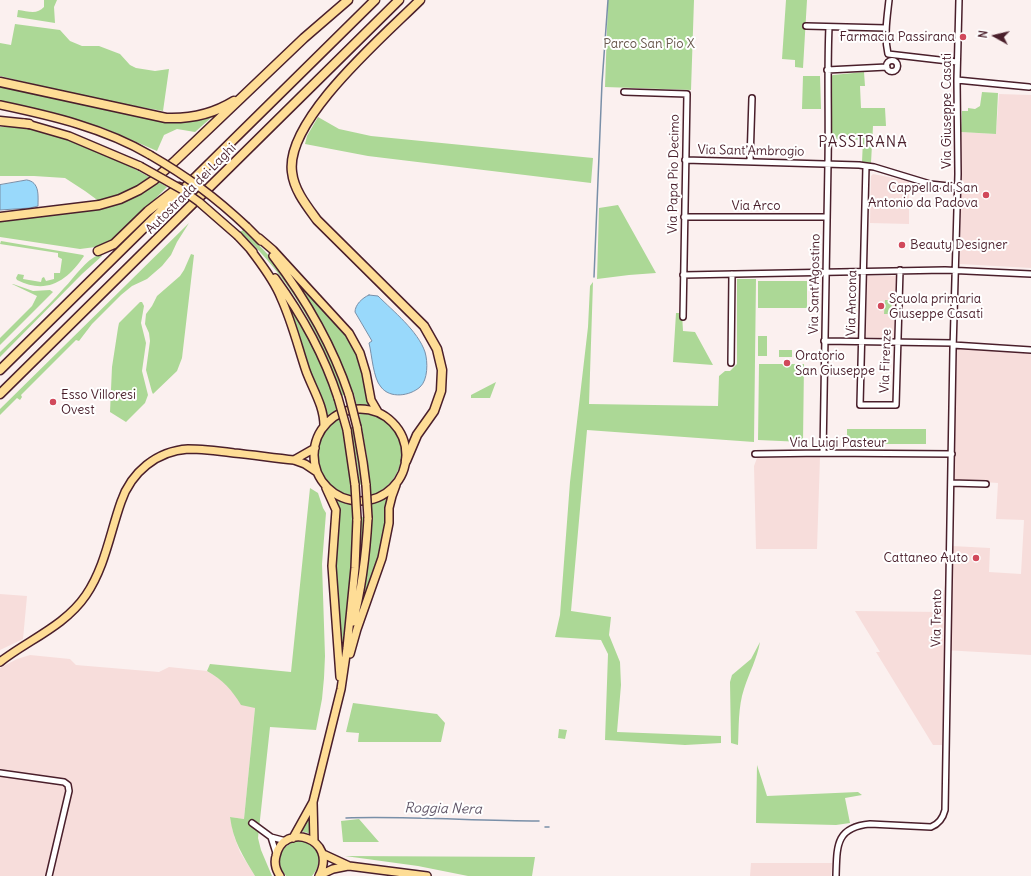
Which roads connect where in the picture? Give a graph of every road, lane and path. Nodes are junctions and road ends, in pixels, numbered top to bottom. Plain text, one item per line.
1 (348, 0) edge
2 (375, 0) edge
3 (399, 0) edge
4 (420, 0) edge
5 (889, 0) edge
6 (959, 0) edge
7 (806, 26) dead end
8 (829, 26) junction
9 (886, 28) junction
10 (888, 54) junction
11 (901, 56) junction
12 (957, 62) junction
13 (892, 63) junction
14 (827, 70) junction
15 (264, 76) junction
16 (957, 80) junction
17 (0, 82) edge
18 (1029, 87) dead end
19 (624, 92) dead end
20 (752, 98) dead end
21 (0, 105) edge
22 (0, 117) edge
23 (0, 121) edge
24 (29, 124) junction
25 (685, 160) junction
26 (750, 162) junction
27 (828, 163) junction
28 (866, 166) junction
29 (204, 168) junction
30 (958, 187) junction
31 (0, 217) edge
32 (684, 217) junction
33 (827, 217) junction
34 (259, 238) junction
35 (250, 249) junction
36 (98, 251) dead end
37 (900, 270) junction
38 (955, 270) junction
39 (863, 272) junction
40 (826, 273) junction
41 (732, 274) junction
42 (1031, 274) edge
43 (683, 276) junction
44 (683, 316) dead end
45 (824, 341) junction
46 (863, 341) junction
47 (898, 343) junction
48 (953, 344) junction
49 (1031, 350) edge
50 (731, 363) dead end
51 (0, 370) edge
52 (0, 394) edge
53 (896, 405) joint
54 (378, 412) junction
55 (324, 426) junction
56 (315, 448) junction
57 (823, 453) junction
58 (755, 454) dead end
59 (952, 454) junction
60 (294, 460) junction
61 (406, 461) junction
62 (318, 472) junction
63 (323, 482) junction
64 (396, 483) junction
65 (951, 483) junction
66 (986, 484) dead end
67 (347, 648) junction
68 (0, 662) edge
69 (341, 689) junction
70 (0, 772) edge
71 (313, 802) junction
72 (252, 823) dead end
73 (271, 837) junction
74 (289, 839) junction
75 (314, 842) junction
76 (276, 853) junction
77 (323, 854) junction
78 (349, 866) junction
79 (49, 876) edge
80 (280, 876) edge
81 (319, 876) edge
82 (427, 876) edge
83 (836, 876) edge

1 - 15 highway
2 - 29 highway, Autostrada dei Laghi
3 - 52 highway, Autostrada dei Laghi
4 - 61 highway
5 - 9 street
6 - 12 street, Via Giuseppe Casati
7 - 8 street
8 - 9 street
8 - 14 street, Via Sant'Agostino
9 - 10 street
10 - 11 street
10 - 13 street
11 - 12 street
11 - 13 street
12 - 16 street, Via Giuseppe Casati
13 - 14 street
14 - 27 street, Via Sant'Agostino
15 - 17 highway
15 - 31 highway
16 - 18 street
16 - 30 street, Via Giuseppe Casati
19 - 25 street, Via Papa Pio Decimo
20 - 26 street
21 - 34 main road, bridge
22 - 24 main road
23 - 24 highway
24 - 35 main road, bridge
25 - 26 street, Via Sant'Ambrogio
25 - 32 street, Via Papa Pio Decimo
26 - 27 street, Via Sant'Ambrogio
27 - 28 street, Via Sant'Ambrogio
27 - 33 street, Via Sant'Agostino
28 - 30 street, Via Sant'Ambrogio
28 - 39 street, Via Ancona
29 - 36 highway
29 - 51 highway, Autostrada dei Laghi
30 - 38 street, Via Giuseppe Casati
32 - 33 street, Via Arco
32 - 43 street, Via Papa Pio Decimo
33 - 40 street, Via Sant'Agostino
34 - 54 main road
34 - 67 main road, bridge
35 - 55 main road
35 - 67 main road, bridge
37 - 38 street
37 - 39 street
37 - 47 street, Via Firenze
38 - 42 street
38 - 48 street, Via Trento
39 - 40 street
39 - 46 street, Via Ancona
40 - 41 street
40 - 45 street, Via Sant'Agostino
41 - 43 street
41 - 50 street
43 - 44 street, Via Papa Pio Decimo
45 - 46 street
45 - 57 street, Via Sant'Agostino
46 - 47 street
46 - 53 street, Via Ancona
47 - 48 street
47 - 53 street, Via Firenze
48 - 49 street
48 - 59 street, Via Trento
54 - 55 main road
54 - 61 main road
55 - 56 main road
56 - 60 main road
56 - 62 main road
57 - 58 street, Via Luigi Pasteur
57 - 59 street, Via Luigi Pasteur
59 - 65 street, Via Trento
60 - 62 main road
60 - 68 main road
61 - 64 main road
62 - 63 main road
63 - 64 main road
63 - 69 main road
64 - 69 main road
65 - 66 street
65 - 83 street, Via Trento
67 - 69 main road
69 - 71 main road
70 - 79 street
71 - 74 main road
71 - 75 main road
72 - 73 street
73 - 74 street
73 - 76 street
74 - 75 main road
74 - 76 main road
75 - 77 main road
76 - 80 main road
77 - 78 main road
77 - 81 main road
78 - 81 main road
78 - 82 main road

